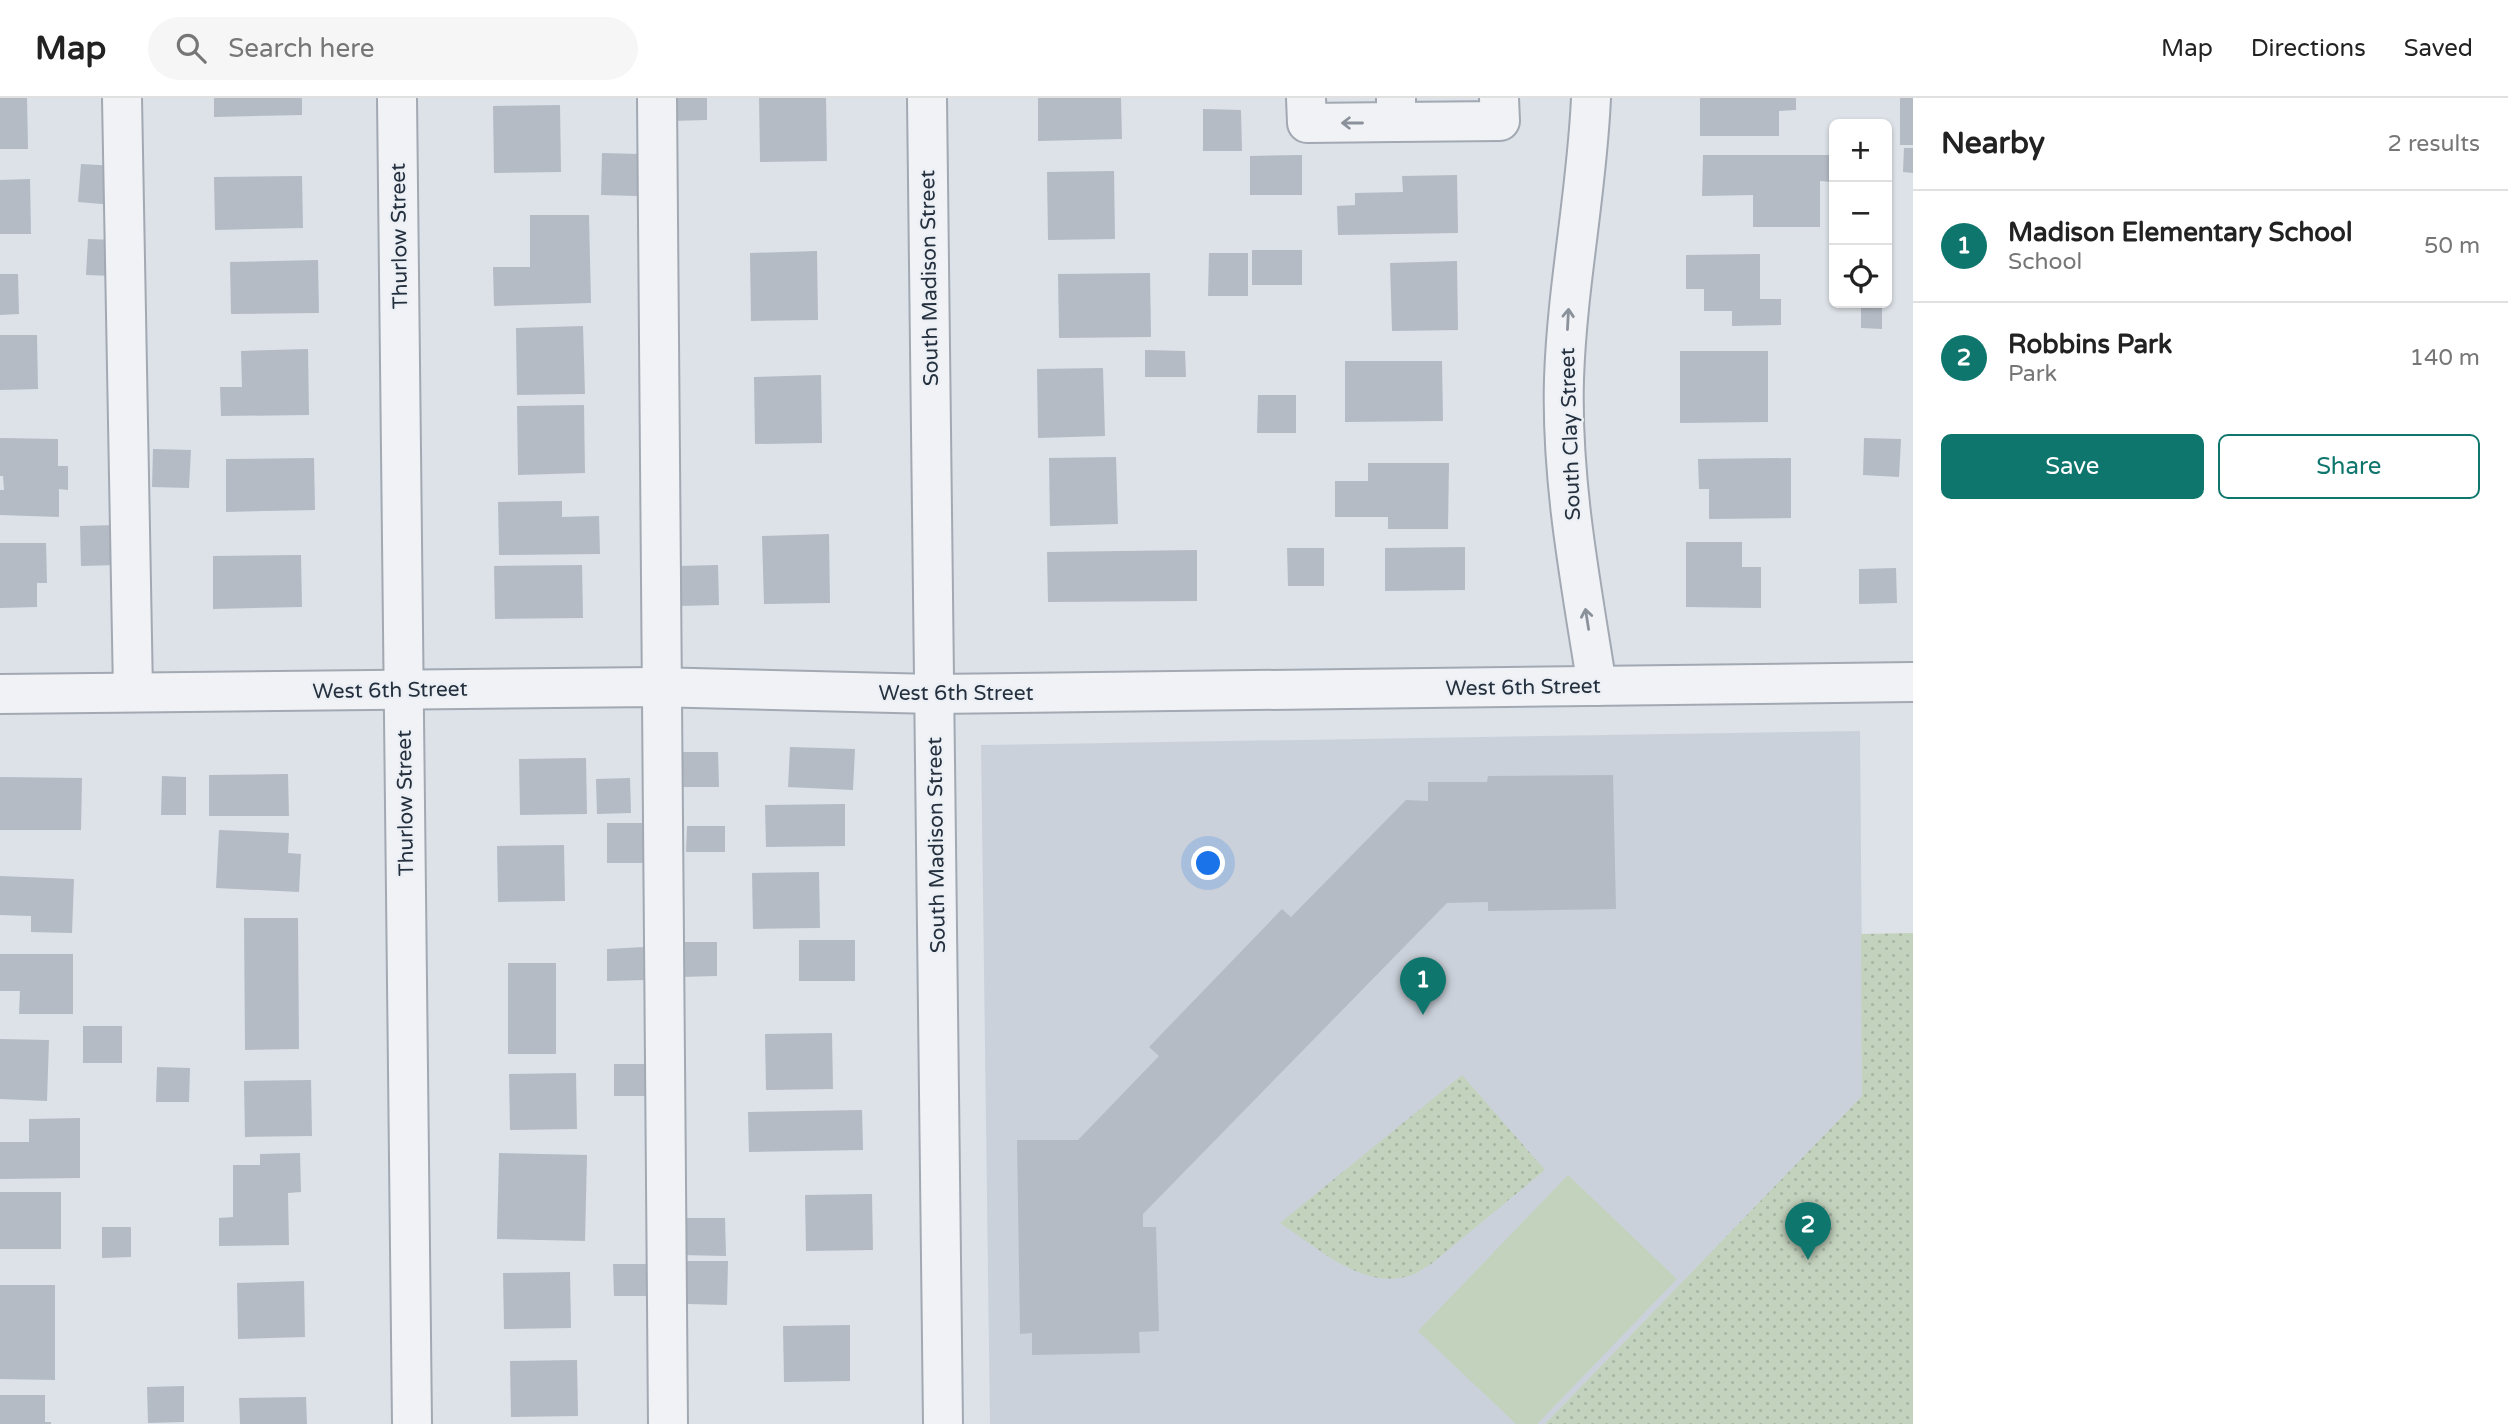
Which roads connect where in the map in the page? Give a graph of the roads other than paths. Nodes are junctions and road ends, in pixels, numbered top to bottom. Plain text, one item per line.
1 (122, 98) edge
2 (397, 98) edge
3 (657, 98) edge
4 (927, 98) edge
5 (1306, 98) edge
6 (1591, 98) edge
7 (1396, 110) edge
8 (1499, 110) edge
9 (1913, 682) edge
10 (1597, 686) junction
11 (662, 687) junction
12 (404, 690) junction
13 (133, 692) junction
14 (0, 694) edge
15 (934, 694) junction
16 (412, 1424) edge
17 (668, 1424) edge
18 (943, 1424) edge

1 - 13 street
2 - 12 street, Thurlow Street
3 - 11 street
4 - 15 street, South Madison Street
7 -> 5 street
10 -> 6 street, South Clay Street
7 - 8 street
9 - 10 street, West 6th Street
10 - 15 street, West 6th Street
11 - 12 street, West 6th Street
11 - 15 street, West 6th Street
11 - 17 street
12 - 13 street, West 6th Street
12 - 16 street, Thurlow Street
13 - 14 street, West 6th Street
15 - 18 street, South Madison Street

